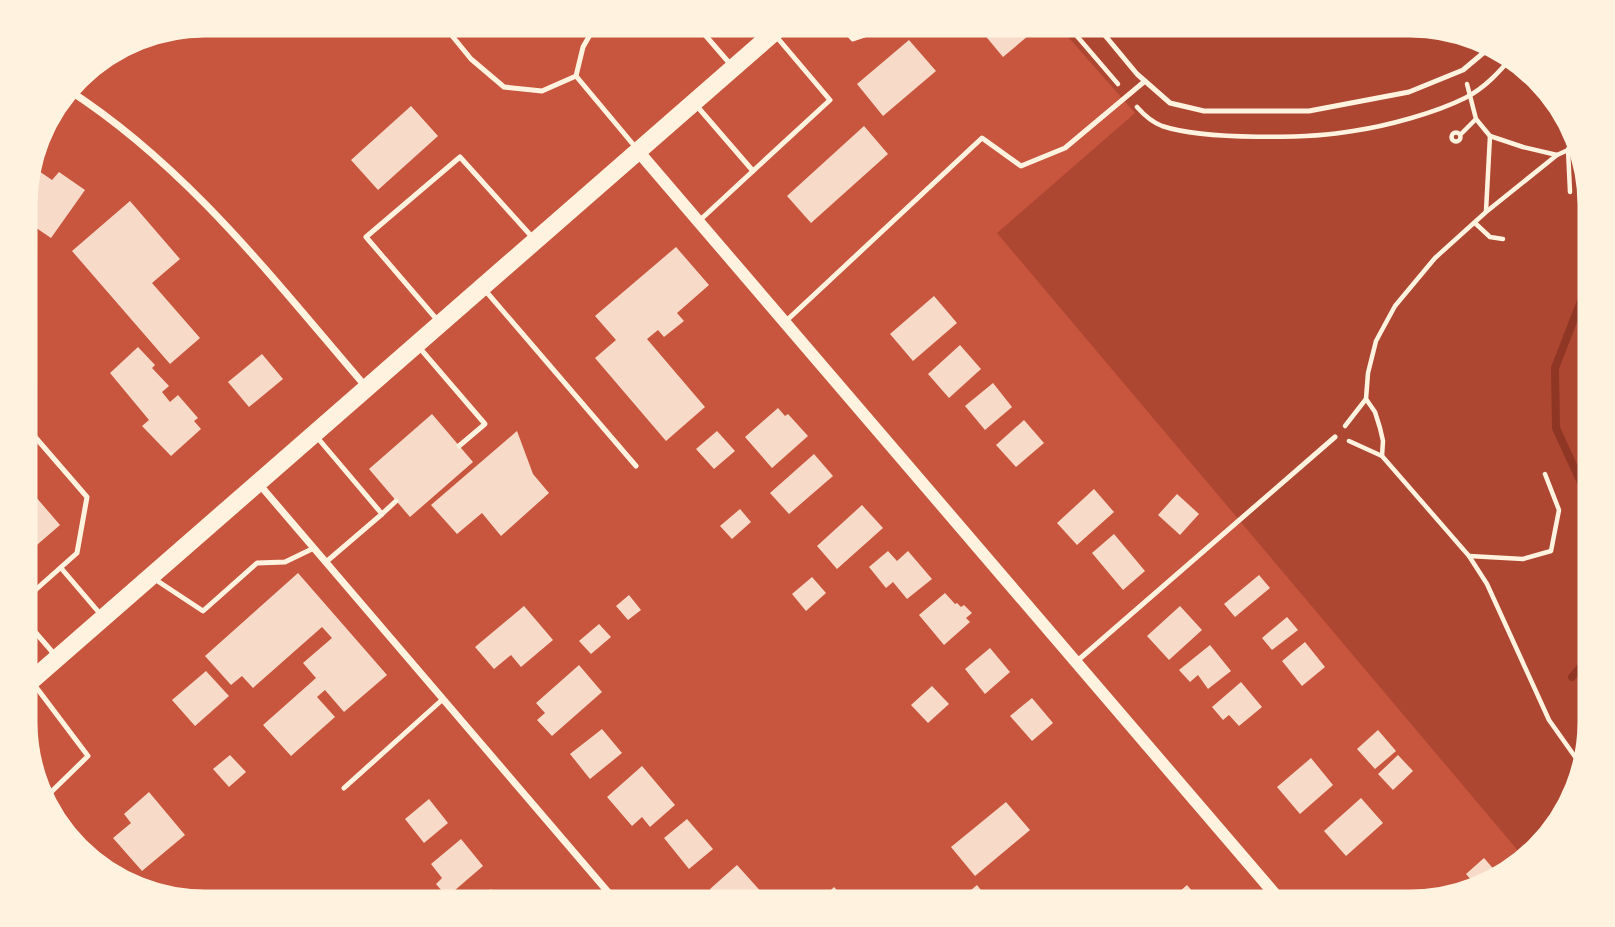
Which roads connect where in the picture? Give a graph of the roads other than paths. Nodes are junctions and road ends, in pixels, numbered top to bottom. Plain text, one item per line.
1 (450, 33) edge
2 (591, 33) edge
3 (703, 33) edge
4 (773, 33) joint
5 (848, 33) edge
6 (871, 33) edge
7 (1104, 33) edge
8 (1485, 51) edge
9 (733, 68) junction
10 (576, 76) junction
11 (1145, 80) junction
12 (75, 94) edge
13 (694, 102) junction
14 (638, 151) junction
15 (753, 171) junction
16 (699, 221) junction
17 (535, 241) junction
18 (482, 287) junction
19 (785, 322) junction
20 (440, 323) junction
21 (417, 344) junction
22 (366, 387) junction
23 (314, 434) junction
24 (33, 435) edge
25 (1335, 437) road end
26 (459, 446) dead end
27 (636, 466) dead end
28 (258, 483) junction
29 (396, 501) dead end
30 (382, 514) junction
31 (314, 548) junction
32 (326, 562) junction
33 (61, 568) junction
34 (151, 576) junction
35 (33, 592) edge
36 (103, 618) junction
37 (33, 630) edge
38 (57, 658) junction
39 (1076, 662) junction
40 (33, 679) edge
41 (33, 691) edge
42 (443, 699) junction
43 (344, 788) dead end
44 (49, 794) edge
45 (1274, 893) edge
46 (609, 894) edge

1 - 10 lane
2 - 10 lane
3 - 9 lane
4 - 9 main road
4 - 15 lane
5 - 6 lane
7 - 11 lane
8 - 11 lane
9 - 13 main road
10 - 14 lane
11 - 19 lane
12 - 22 street
13 - 14 main road
13 - 15 lane
14 - 16 street
14 - 17 main road
15 - 16 lane
16 - 19 street
17 - 18 main road
17 - 20 lane
18 - 20 main road
18 - 27 lane
19 - 39 street
20 - 21 main road
21 - 22 main road
21 - 26 lane
22 - 23 main road
23 - 28 main road
23 - 30 lane
24 - 33 lane
25 - 39 lane
28 - 31 street
28 - 34 main road
29 - 30 lane
30 - 32 lane
31 - 32 street
31 - 34 lane
32 - 42 street
33 - 35 lane
33 - 36 lane
34 - 36 main road
36 - 38 main road
37 - 38 lane
38 - 40 main road
39 - 45 street
41 - 44 lane
42 - 43 lane
42 - 46 street

